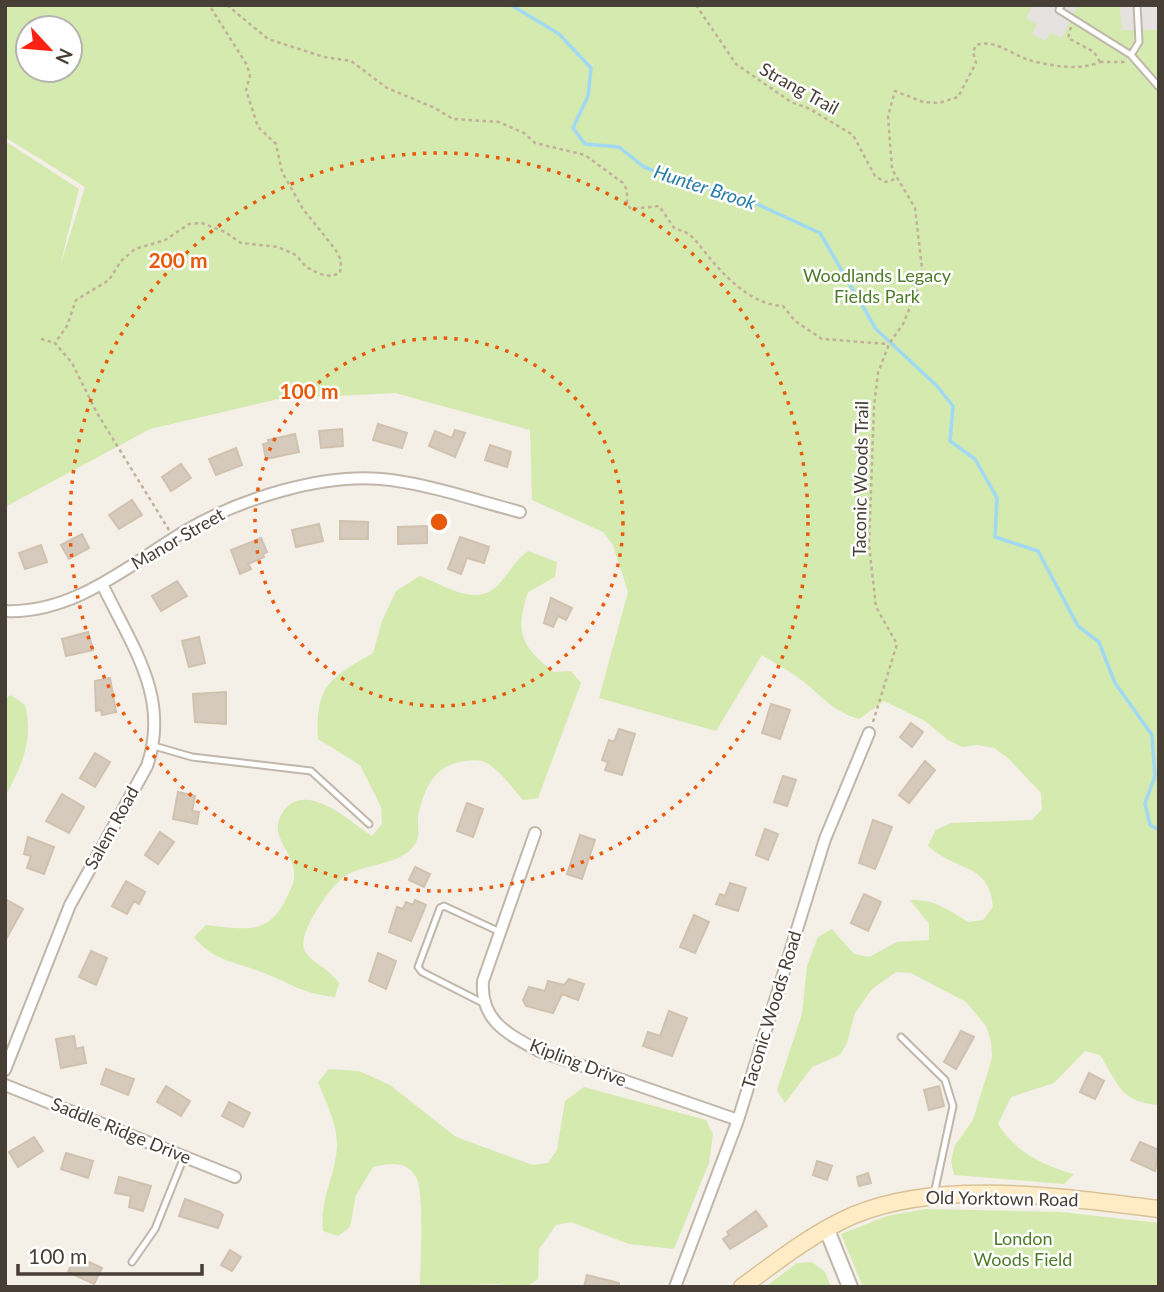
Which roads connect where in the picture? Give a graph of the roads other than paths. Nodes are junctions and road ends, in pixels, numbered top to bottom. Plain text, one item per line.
1 (1061, 5) edge
2 (1137, 5) edge
3 (1130, 55) junction
4 (1159, 87) edge
5 (520, 512) dead end
6 (102, 584) junction
7 (5, 611) edge
8 (869, 733) road end
9 (154, 746) junction
10 (369, 824) dead end
11 (536, 833) dead end
12 (500, 932) junction
13 (483, 1003) junction
14 (901, 1037) dead end
15 (5, 1070) edge
16 (5, 1085) edge
17 (738, 1121) junction
18 (184, 1157) junction
19 (235, 1177) dead end
20 (933, 1197) junction
21 (1159, 1209) edge
22 (827, 1230) junction
23 (132, 1262) dead end
24 (674, 1287) edge
25 (742, 1287) edge
26 (850, 1287) edge

1 - 3 lane
2 - 3 lane
3 - 4 lane
5 - 6 street, Manor Street
6 - 7 street, Manor Street
6 - 9 street, Salem Road
8 - 17 street, Taconic Woods Road
9 - 10 lane
9 - 15 street, Salem Road
11 - 12 street
12 - 13 street
12 - 13 lane
13 - 17 street, Kipling Drive
14 - 20 lane
16 - 18 street, Saddle Ridge Drive
17 - 24 street, Taconic Woods Road
18 - 19 street, Saddle Ridge Drive
18 - 23 lane
20 - 21 main road, Old Yorktown Road
20 - 22 main road, Old Yorktown Road
22 - 25 main road, Old Yorktown Road
22 - 26 street

